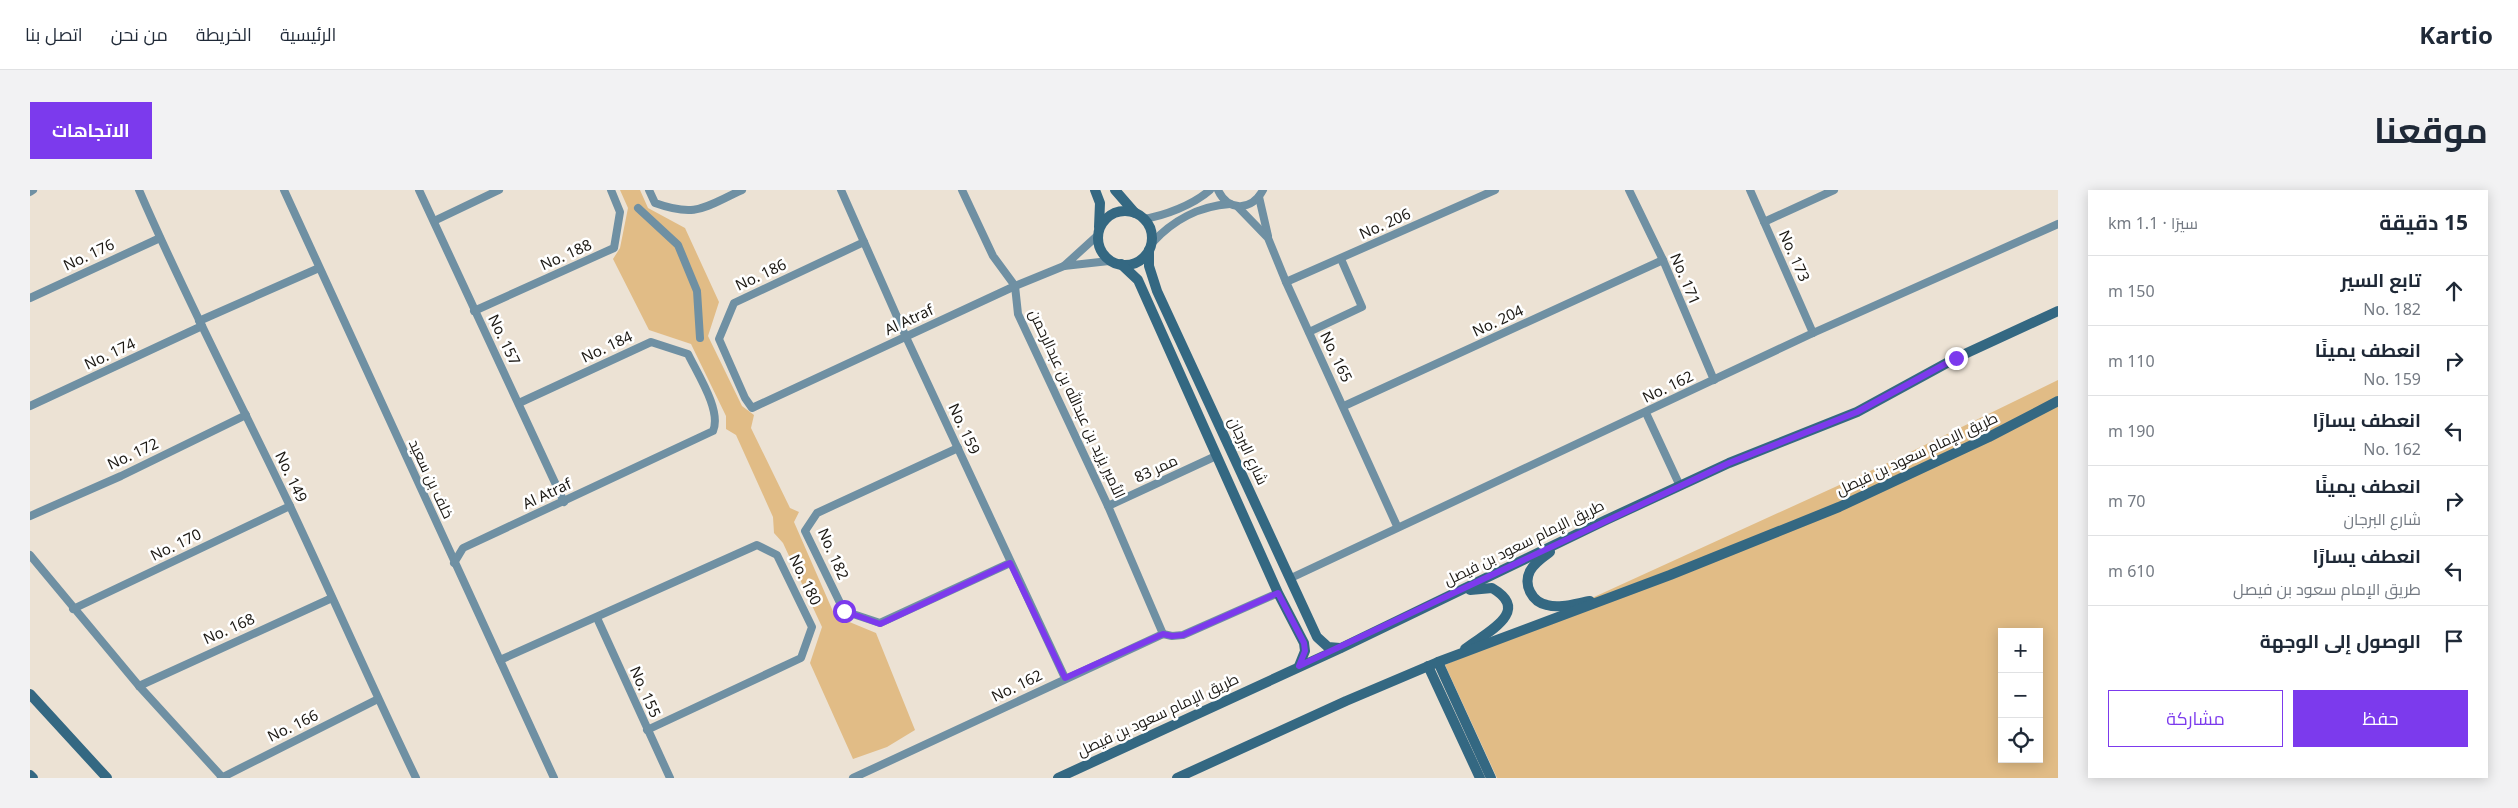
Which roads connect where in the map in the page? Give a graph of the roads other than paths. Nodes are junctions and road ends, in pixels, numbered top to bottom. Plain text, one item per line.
1 (139, 190) edge
2 (284, 190) edge
3 (420, 190) edge
4 (499, 190) edge
5 (611, 190) edge
6 (649, 190) edge
7 (742, 190) edge
8 (841, 190) edge
9 (962, 190) edge
10 (1095, 190) edge
11 (1115, 190) edge
12 (1210, 190) edge
13 (1218, 190) edge
14 (1495, 190) edge
15 (1629, 190) edge
16 (1750, 190) edge
17 (1834, 190) edge
18 (1262, 192) edge
19 (1234, 206) junction
20 (638, 208) dead end
21 (1141, 218) junction
22 (434, 221) junction
23 (1764, 222) junction
24 (2058, 224) edge
25 (1098, 232) junction
26 (160, 238) junction
27 (1268, 238) junction
28 (864, 242) junction
29 (1150, 247) junction
30 (1341, 259) junction
31 (1662, 260) junction
32 (1109, 261) junction
33 (1121, 264) junction
34 (1064, 266) junction
35 (319, 268) junction
36 (1286, 282) junction
37 (1015, 286) junction
38 (30, 298) edge
39 (474, 311) junction
40 (2058, 311) edge
41 (200, 324) junction
42 (1309, 332) junction
43 (1813, 333) junction
44 (906, 337) junction
45 (700, 338) dead end
46 (1714, 380) junction
47 (2058, 401) edge
48 (765, 402) joint
49 (519, 403) junction
50 (30, 406) edge
51 (1344, 406) junction
52 (1646, 413) junction
53 (246, 415) junction
54 (713, 431) joint
55 (958, 448) junction
56 (1216, 456) junction
57 (1680, 486) junction
58 (564, 502) junction
59 (290, 506) junction
60 (1108, 506) junction
61 (30, 516) edge
62 (1397, 526) junction
63 (1587, 529) junction
64 (30, 555) edge
65 (454, 563) junction
66 (1010, 563) junction
67 (1291, 578) junction
68 (1460, 591) junction
69 (1278, 593) junction
70 (1612, 597) junction
71 (332, 598) junction
72 (73, 609) junction
73 (597, 618) junction
74 (1163, 634) junction
75 (1341, 648) junction
76 (1459, 654) junction
77 (500, 660) junction
78 (1433, 664) junction
79 (1299, 666) junction
80 (1065, 678) junction
81 (139, 686) junction
82 (30, 694) edge
83 (378, 700) junction
84 (647, 730) junction
85 (30, 775) edge
86 (221, 777) edge
87 (33, 778) edge
88 (107, 778) edge
89 (416, 778) edge
90 (554, 778) edge
91 (670, 778) edge
92 (853, 778) edge
93 (1058, 778) edge
94 (1176, 778) edge
95 (1480, 778) edge
96 (1490, 778) edge

1 - 26 street, No. 149
2 - 35 street, خلف بن سعيد
3 - 22 street, No. 157
4 - 22 street
5 - 39 street, No. 188
6 - 7 street
8 - 28 street, No. 159
9 - 37 street
10 - 25 main road
11 - 21 main road, شارع البرجان
12 - 21 street
13 - 19 street, No. 165
14 - 30 street, No. 206
15 - 31 street, No. 171
16 - 23 street, No. 173
17 - 23 street
18 - 19 street
18 - 27 street
19 - 27 street, No. 165
19 - 29 street
20 - 45 street
21 - 25 main road
21 - 29 main road, شارع البرجان
22 - 39 street, No. 157
23 - 43 street, No. 173
24 - 43 street, No. 162
25 - 32 main road
25 - 34 street
26 - 38 street, No. 176
26 - 41 street, No. 149
27 - 36 street, No. 165
28 - 44 street, No. 159
28 - 48 street, No. 186
29 - 33 main road
29 - 67 main road, شارع البرجان
30 - 36 street, No. 206
30 - 42 street
31 - 46 street, No. 171
31 - 51 street, No. 204
32 - 33 main road
32 - 34 street
33 - 56 main road, شارع البرجان
34 - 37 street, Al Atraf
35 - 41 street, No. 174
35 - 65 street, خلف بن سعيد
36 - 42 street, No. 165
37 - 44 street, Al Atraf
37 - 60 street, الأمير يزيد بن عبدالله بن عبدالرحمن
39 - 49 street, No. 157
40 - 57 main road, طريق الإمام سعود بن فيصل
41 - 50 street, No. 174
41 - 53 street, No. 149
42 - 51 street, No. 165
43 - 46 street, No. 162
44 - 48 street, Al Atraf
44 - 55 street, No. 159
46 - 52 street, No. 162
47 - 70 main road, طريق الإمام سعود بن فيصل
49 - 54 street, No. 184
49 - 58 street, No. 157
51 - 62 street, No. 165
52 - 57 street
52 - 62 street, No. 162
53 - 59 street, No. 149
53 - 61 street, No. 172
54 - 58 street, Al Atraf
55 - 66 street, No. 159
55 - 66 street, No. 182
56 - 60 street, ممر 83
56 - 69 main road, شارع البرجان
57 - 63 main road, طريق الإمام سعود بن فيصل
58 - 65 street, Al Atraf
59 - 71 street, No. 149
59 - 72 street, No. 170
60 - 74 street, الأمير يزيد بن عبدالله بن عبدالرحمن
62 - 67 street, No. 162
63 - 68 main road, طريق الإمام سعود بن فيصل
63 - 70 main road
64 - 72 street
65 - 77 street, خلف بن سعيد
66 - 80 street, No. 159
67 - 75 main road, شارع البرجان
68 - 75 main road, طريق الإمام سعود بن فيصل
68 - 76 main road
69 - 74 street, No. 162
69 - 79 main road, شارع البرجان
70 - 76 main road, طريق الإمام سعود بن فيصل
71 - 81 street, No. 168
71 - 83 street, No. 149
72 - 81 street
73 - 77 street, No. 180
73 - 84 street, No. 155
73 - 84 street, No. 180
74 - 80 street, No. 162
75 - 79 main road, طريق الإمام سعود بن فيصل
76 - 78 main road, طريق الإمام سعود بن فيصل
77 - 90 street, خلف بن سعيد
78 - 94 main road, طريق الإمام سعود بن فيصل
78 - 95 main road
78 - 96 main road
79 - 93 main road, طريق الإمام سعود بن فيصل
80 - 92 street, No. 162
81 - 86 street
82 - 88 main road
83 - 86 street, No. 166
83 - 89 street, No. 149
84 - 91 street, No. 155
85 - 87 main road

